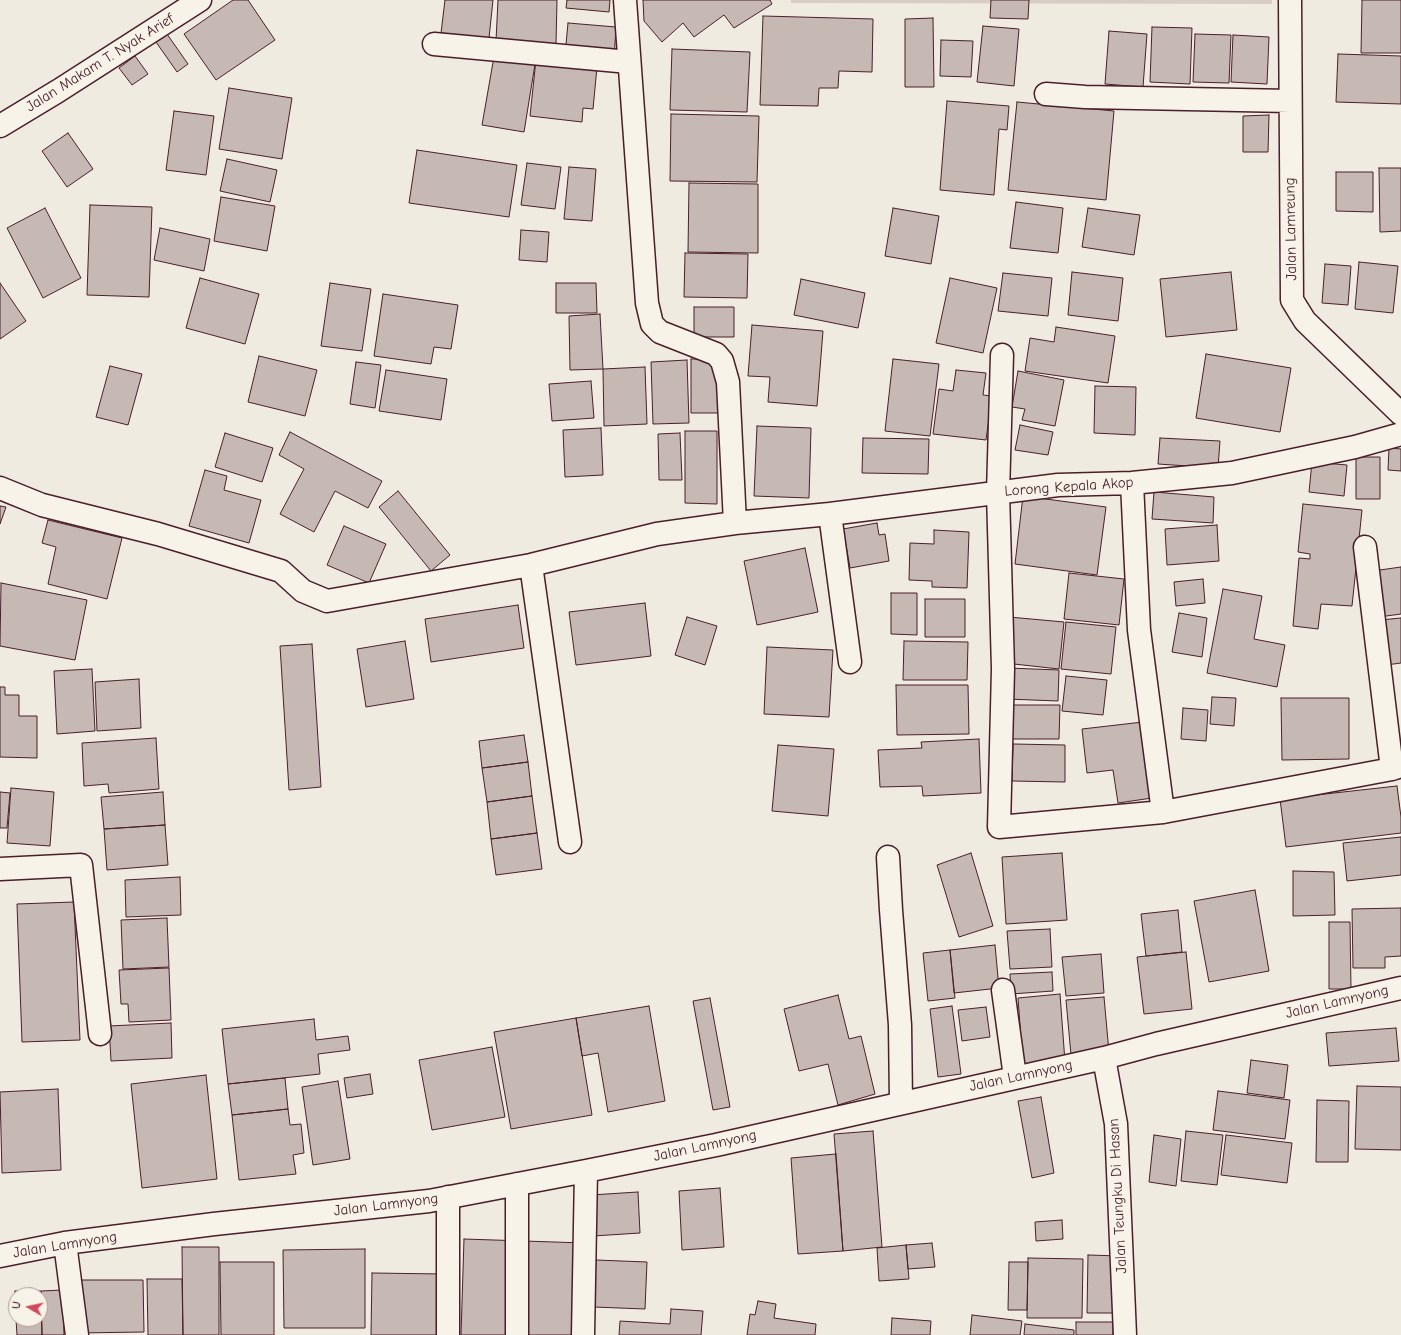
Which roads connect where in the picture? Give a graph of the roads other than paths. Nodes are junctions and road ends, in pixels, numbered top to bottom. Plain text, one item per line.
1 (200, 0) edge
2 (625, 0) edge
3 (1290, 0) edge
4 (434, 44) dead end
5 (630, 62) junction
6 (1046, 94) dead end
7 (1290, 101) junction
8 (0, 126) edge
9 (1002, 355) dead end
10 (1401, 414) edge
11 (1401, 434) edge
12 (1132, 482) junction
13 (0, 488) edge
14 (998, 493) junction
15 (830, 514) junction
16 (735, 523) junction
17 (1365, 548) dead end
18 (531, 565) junction
19 (850, 662) dead end
20 (1397, 767) edge
21 (1163, 812) junction
22 (570, 842) dead end
23 (888, 856) dead end
24 (0, 869) edge
25 (1401, 988) edge
26 (1003, 990) dead end
27 (100, 1034) dead end
28 (1104, 1058) junction
29 (1015, 1077) junction
30 (901, 1103) junction
31 (586, 1171) junction
32 (517, 1184) junction
33 (448, 1197) junction
34 (65, 1243) junction
35 (0, 1256) edge
36 (77, 1335) edge
37 (448, 1335) edge
38 (517, 1335) edge
39 (583, 1335) edge
40 (1125, 1335) edge

1 - 8 street, Jalan Makam T. Nyak Arief
2 - 5 street
3 - 7 street, Jalan Lamreung
4 - 5 street
5 - 16 street
6 - 7 street
7 - 10 street, Jalan Lamreung
9 - 14 street
11 - 12 street, Lorong Kepala Akop
12 - 14 street, Lorong Kepala Akop
12 - 21 street
13 - 18 street, Lorong Kepala Akop
14 - 15 street, Lorong Kepala Akop
14 - 21 street
15 - 16 street, Lorong Kepala Akop
15 - 19 street
16 - 18 street, Lorong Kepala Akop
17 - 20 street
18 - 22 street
20 - 21 street
23 - 30 street
24 - 27 street
25 - 28 street, Jalan Lamnyong
26 - 29 street
28 - 29 street, Jalan Lamnyong
28 - 40 street, Jalan Teungku Di Hasan
29 - 30 street, Jalan Lamnyong
30 - 31 street, Jalan Lamnyong
31 - 32 street, Jalan Lamnyong
31 - 39 street
32 - 33 street, Jalan Lamnyong
32 - 38 street
33 - 34 street, Jalan Lamnyong
33 - 37 street
34 - 35 street, Jalan Lamnyong
34 - 36 street

